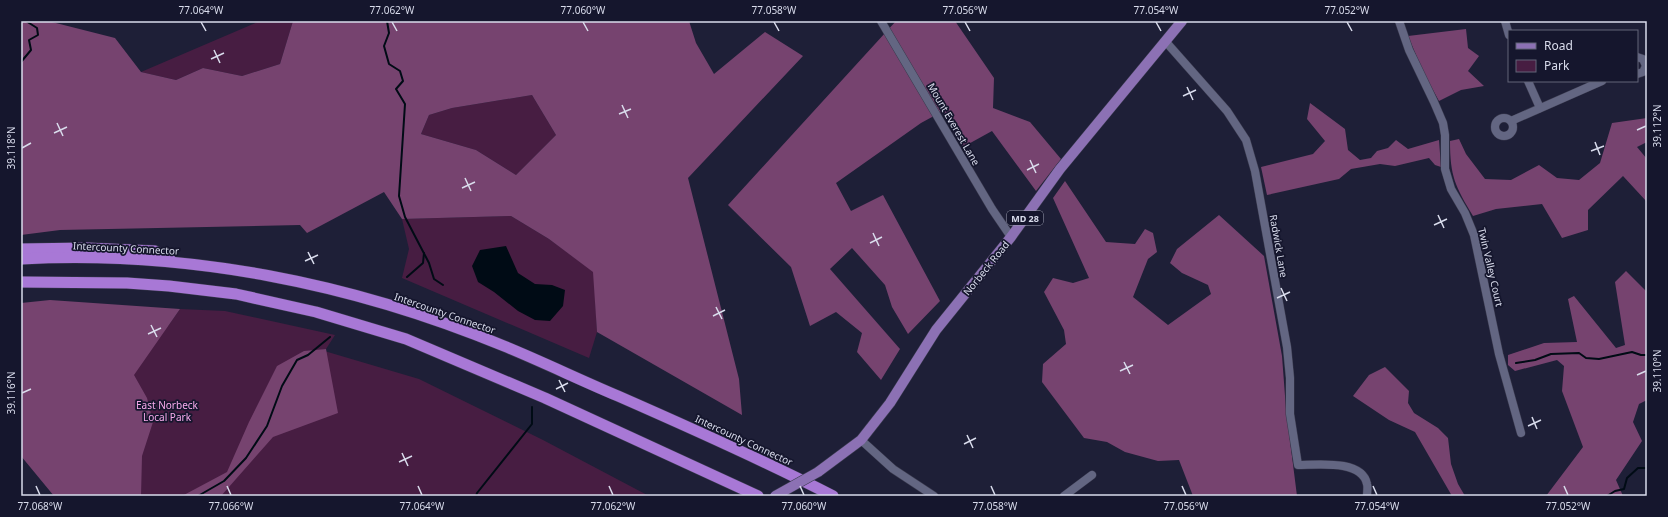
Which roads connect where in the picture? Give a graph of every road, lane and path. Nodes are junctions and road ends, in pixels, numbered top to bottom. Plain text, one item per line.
1 (881, 21) edge
2 (1182, 21) edge
3 (1399, 21) edge
4 (1505, 21) edge
5 (1508, 32) edge
6 (1166, 42) junction
7 (1638, 57) edge
8 (1638, 74) edge
9 (1528, 82) edge
10 (1600, 82) edge
11 (1540, 108) junction
12 (1511, 121) dead end
13 (1011, 236) junction
14 (21, 249) edge
15 (21, 259) edge
16 (174, 261) junction
17 (21, 282) edge
18 (1521, 433) dead end
19 (861, 440) junction
20 (1092, 475) dead end
21 (758, 496) edge
22 (775, 496) edge
23 (833, 496) edge
24 (934, 496) edge
25 (1064, 496) edge
26 (1366, 496) edge

1 - 13 street, Mount Everest Lane
2 - 6 main road, Norbeck Road / MD 28
3 - 18 street, Twin Valley Court
4 - 5 street
6 - 13 main road, Norbeck Road / MD 28
6 - 26 street, Radwick Lane
7 - 8 street
9 - 11 street
10 - 11 street
11 - 12 street
13 - 19 main road, Norbeck Road / MD 28
14 - 16 highway
15 - 16 highway, Intercounty Connector
16 - 23 highway, Intercounty Connector
17 - 21 highway
19 - 22 main road, Norbeck Road / MD 28, bridge
19 - 24 street
20 - 25 street

